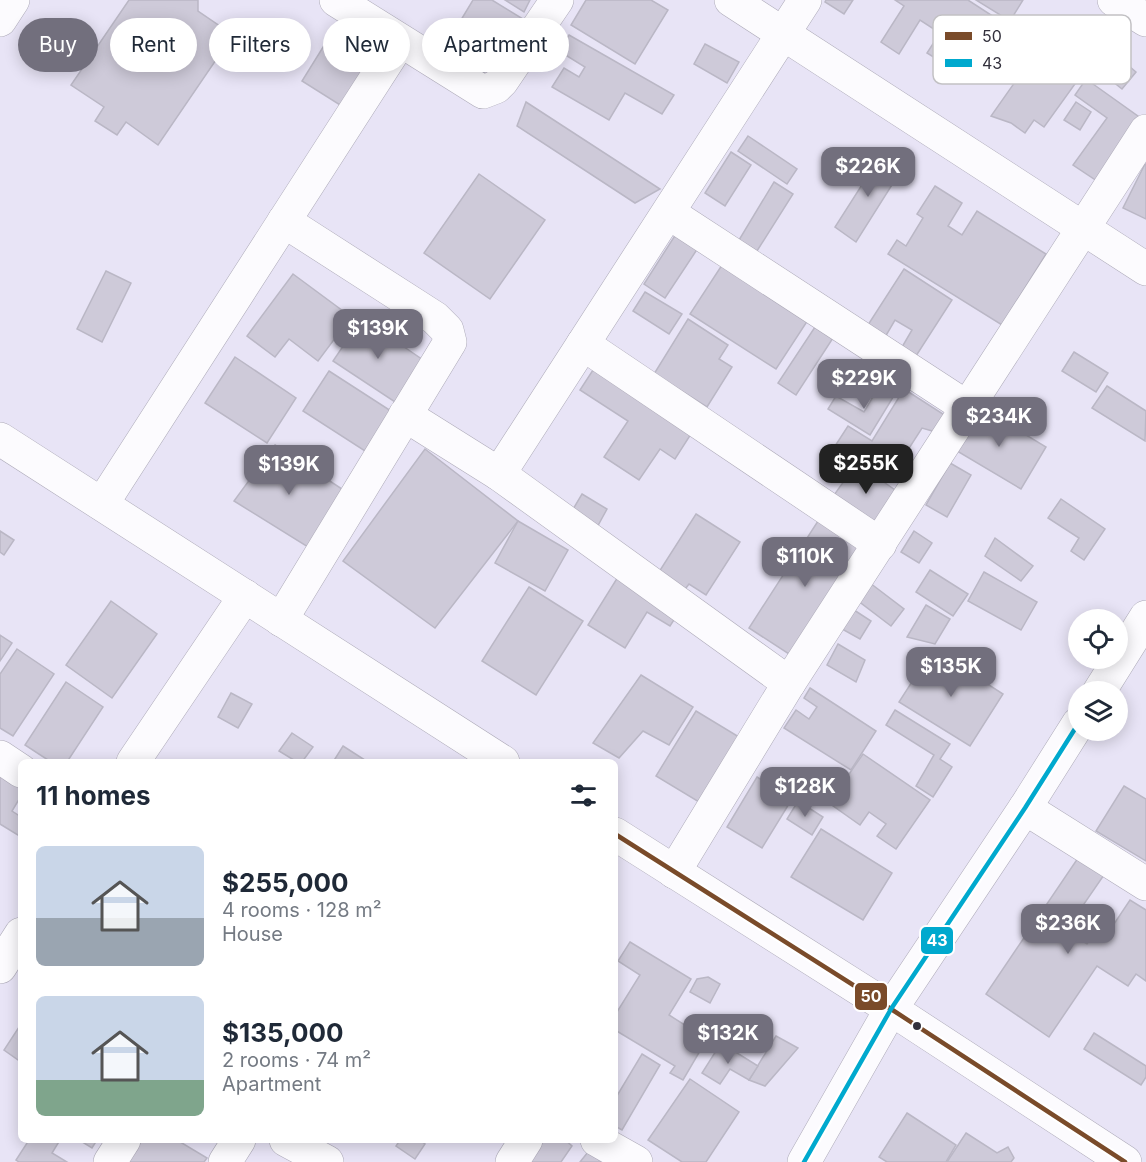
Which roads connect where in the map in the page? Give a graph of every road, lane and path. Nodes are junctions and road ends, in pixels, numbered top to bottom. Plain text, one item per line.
1 (13, 0) edge
2 (336, 0) edge
3 (557, 0) edge
4 (731, 0) edge
5 (805, 0) edge
6 (1113, 0) edge
7 (364, 18) edge
8 (0, 20) edge
9 (1146, 20) edge
10 (783, 34) junction
11 (410, 47) edge
12 (380, 72) edge
13 (1146, 131) edge
14 (669, 213) junction
15 (284, 221) junction
16 (1083, 228) junction
17 (1146, 269) edge
18 (583, 344) junction
19 (968, 408) junction
20 (405, 415) junction
21 (0, 439) edge
22 (499, 474) junction
23 (102, 504) junction
24 (880, 544) junction
25 (245, 596) junction
26 (1146, 617) edge
27 (281, 620) junction
28 (1106, 681) edge
29 (789, 683) junction
30 (1068, 740) edge
31 (0, 757) edge
32 (135, 759) edge
33 (497, 759) edge
34 (18, 769) edge
35 (1025, 808) junction
36 (618, 836) edge
37 (674, 872) junction
38 (1146, 884) edge
39 (18, 939) edge
40 (0, 967) edge
41 (891, 1009) junction
42 (122, 1143) edge
43 (237, 1143) edge
44 (292, 1143) edge
45 (524, 1143) edge
46 (602, 1143) edge
47 (110, 1162) edge
48 (225, 1162) edge
49 (327, 1162) edge
50 (512, 1162) edge
51 (636, 1162) edge
52 (804, 1162) edge
53 (1125, 1162) edge

1 - 8 street
2 - 7 street
3 - 11 street
4 - 10 street
5 - 10 street
6 - 9 street
10 - 14 street
10 - 16 street
12 - 15 street
13 - 16 street
14 - 18 street
14 - 19 street
15 - 20 street
15 - 23 street
16 - 17 street
16 - 19 street
18 - 22 street
18 - 24 street
19 - 24 street
20 - 22 street
20 - 27 street
21 - 23 street
22 - 29 street
23 - 25 street
24 - 29 street
25 - 27 street
25 - 32 street
26 - 28 street
27 - 33 street
29 - 37 street
30 - 35 street
31 - 34 street
35 - 38 street
35 - 41 street
36 - 37 street
37 - 41 street
39 - 40 street
41 - 52 street
41 - 53 street
42 - 47 street
43 - 48 street
44 - 49 street
45 - 50 street
46 - 51 street

